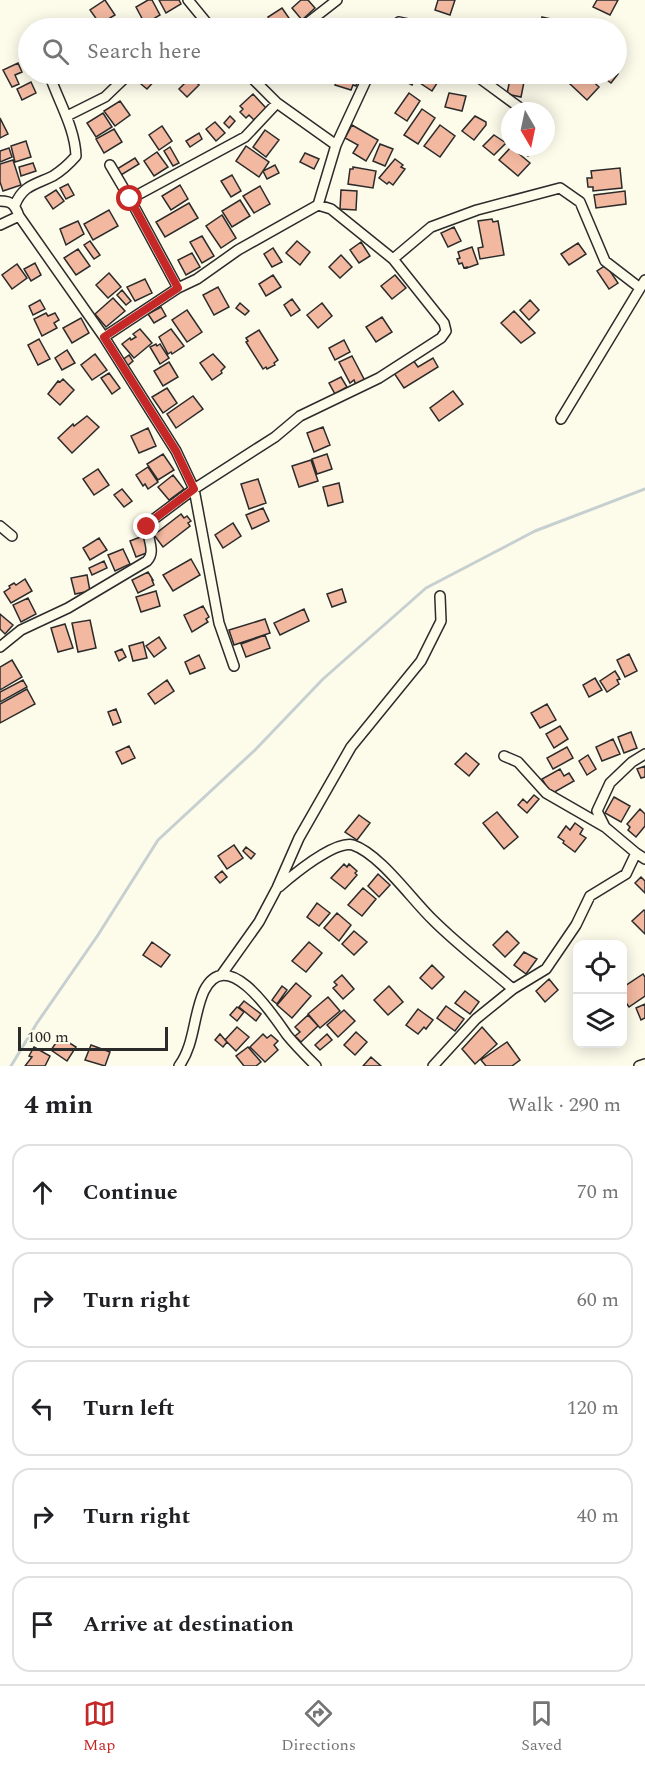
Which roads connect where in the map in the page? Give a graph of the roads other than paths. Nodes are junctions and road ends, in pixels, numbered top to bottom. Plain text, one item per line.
1 (188, 0) edge
2 (337, 0) edge
3 (203, 18) edge
4 (314, 18) edge
5 (53, 84) edge
6 (119, 84) edge
7 (258, 84) edge
8 (364, 84) edge
9 (488, 84) edge
10 (512, 102) edge
11 (277, 103) junction
12 (67, 116) junction
13 (336, 145) junction
14 (110, 165) dead end
15 (130, 199) junction
16 (0, 201) edge
17 (15, 205) junction
18 (318, 205) junction
19 (19, 216) junction
20 (0, 225) edge
21 (393, 259) junction
22 (642, 284) edge
23 (178, 288) junction
24 (104, 337) junction
25 (561, 419) dead end
26 (194, 489) junction
27 (0, 526) edge
28 (12, 536) dead end
29 (440, 596) dead end
30 (0, 647) edge
31 (234, 666) dead end
32 (645, 754) edge
33 (504, 756) dead end
34 (605, 827) junction
35 (636, 853) junction
36 (645, 859) edge
37 (277, 888) junction
38 (222, 974) junction
39 (513, 989) junction
40 (645, 1064) edge
41 (179, 1066) edge
42 (316, 1066) edge
43 (433, 1066) edge
44 (639, 1066) edge

1 - 3 street
2 - 4 street
5 - 12 street
6 - 12 street
7 - 11 street
8 - 13 street
9 - 10 street
11 - 13 street
11 - 15 street
12 - 17 street
13 - 18 street
14 - 15 street
15 - 23 street
16 - 17 street
17 - 19 street
18 - 21 street
18 - 23 street
19 - 20 street
19 - 24 street
21 - 22 street
21 - 26 street
22 - 25 street
23 - 24 street
24 - 26 street
26 - 30 street
26 - 31 street
27 - 28 street
29 - 37 street
32 - 34 street
33 - 34 street
34 - 35 street
35 - 36 street
35 - 39 street
37 - 38 street
37 - 39 street
38 - 41 street
38 - 42 street
39 - 43 street
40 - 44 street

